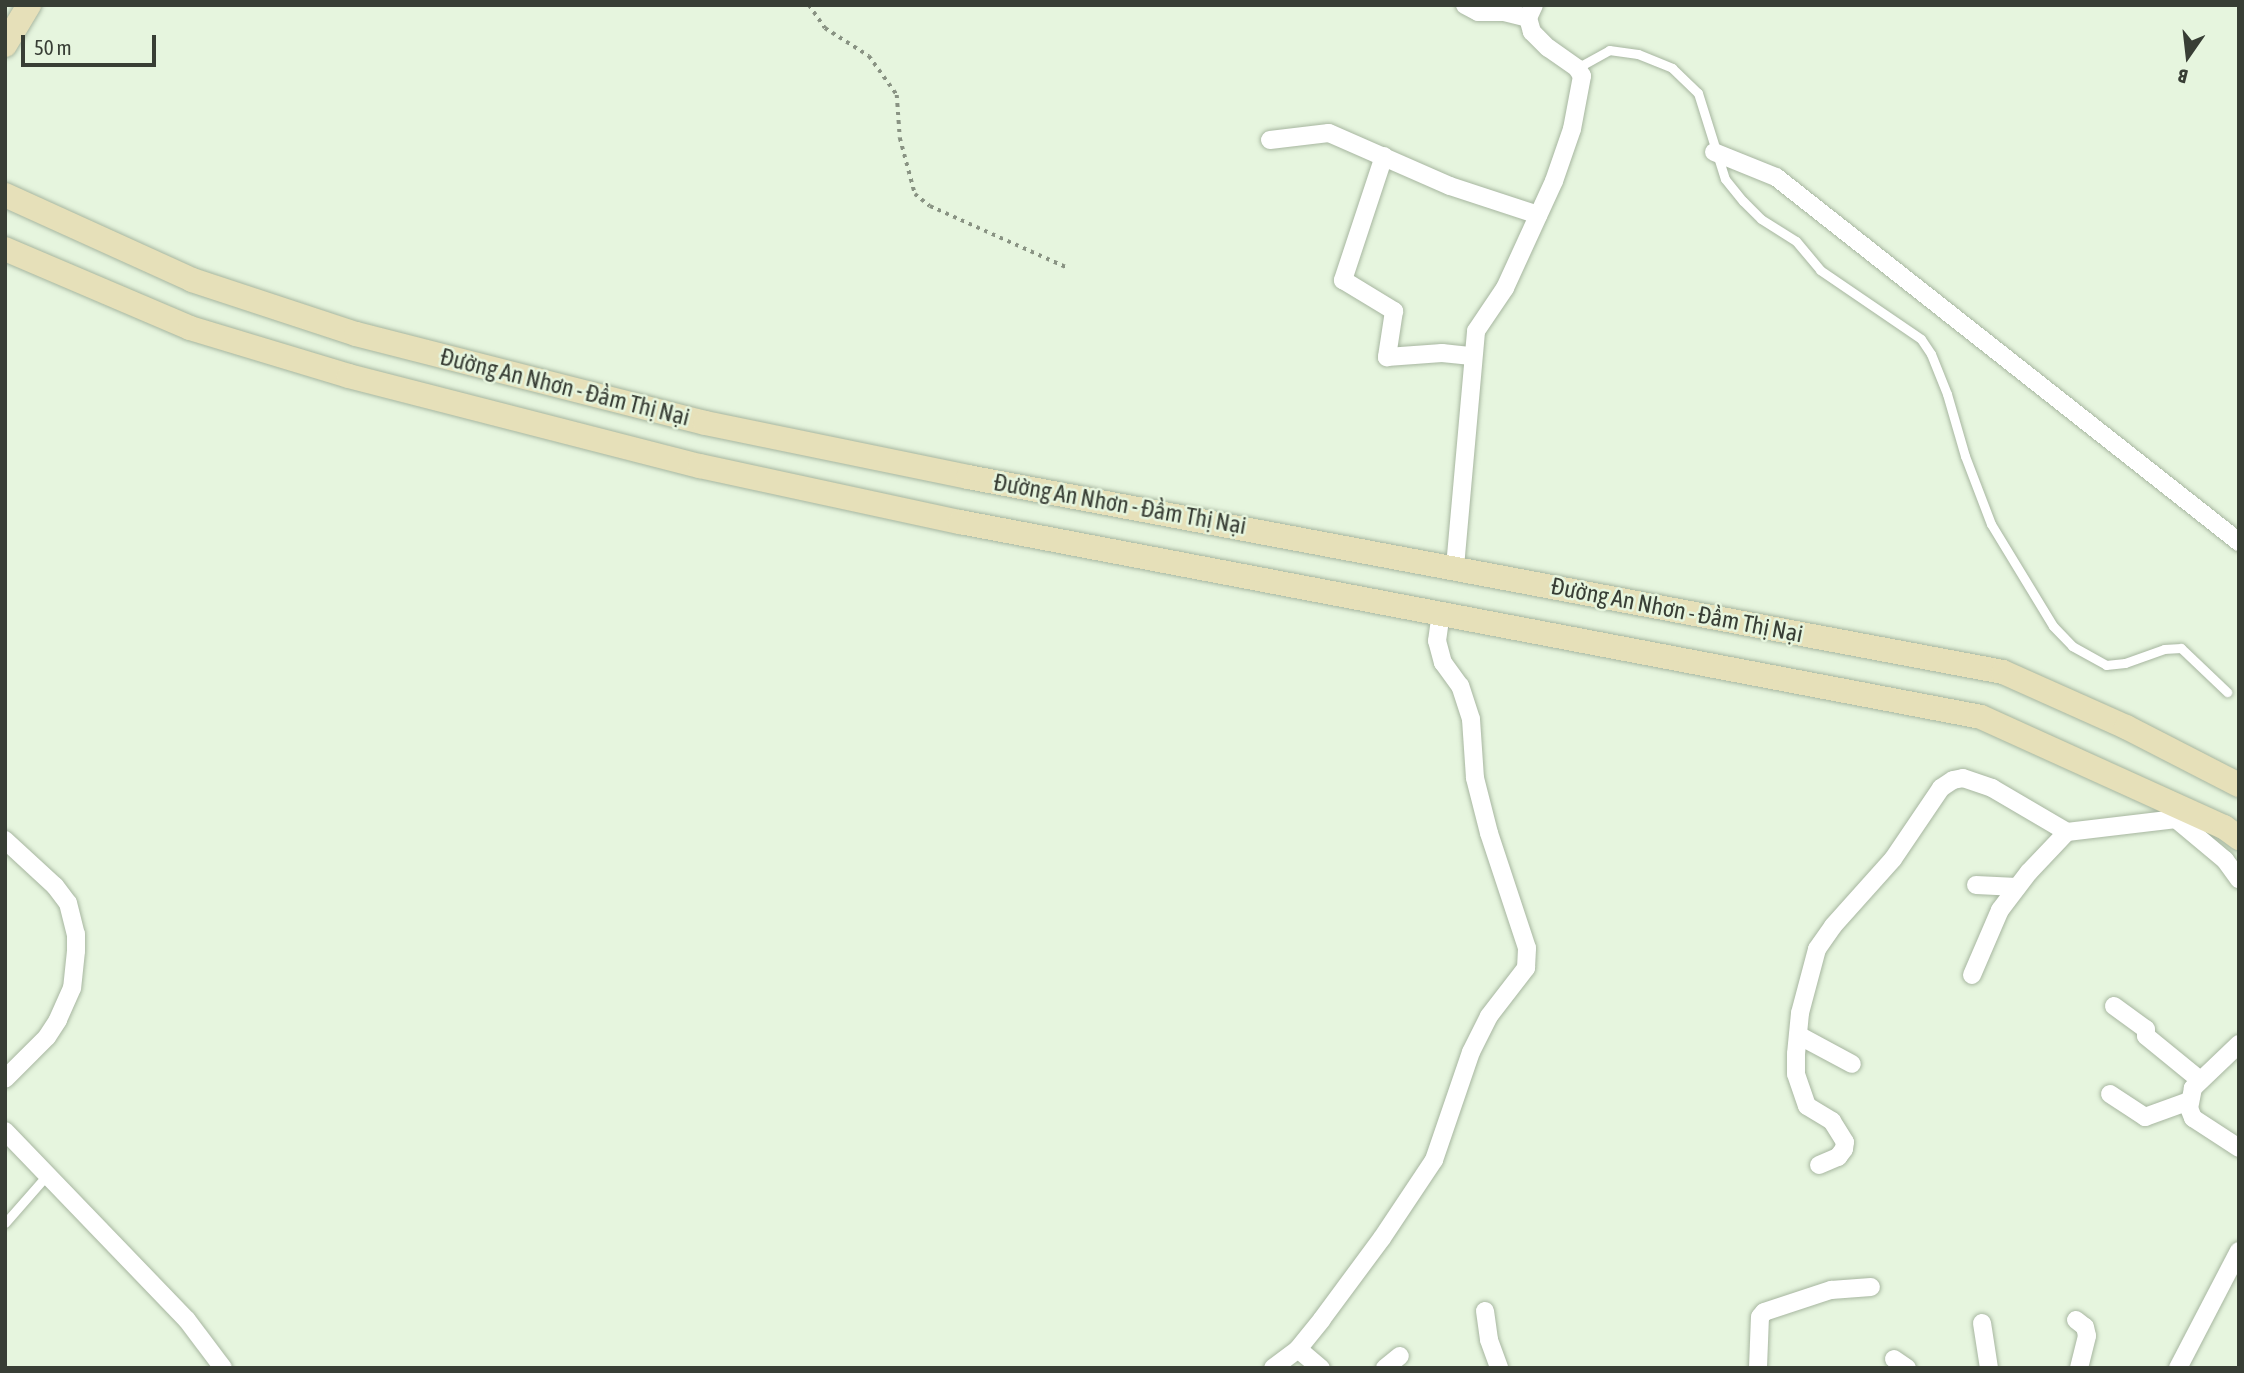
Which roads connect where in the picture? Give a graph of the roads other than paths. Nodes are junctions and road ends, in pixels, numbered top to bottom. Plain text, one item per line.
1 (29, 5) edge
2 (1465, 5) edge
3 (1531, 12) edge
4 (5, 45) edge
5 (1577, 68) junction
6 (1270, 140) dead end
7 (1714, 152) junction
8 (1384, 156) junction
9 (5, 195) edge
10 (1538, 215) junction
11 (5, 249) edge
12 (1472, 356) junction
13 (2239, 542) edge
14 (1455, 567) junction
15 (1441, 613) junction
16 (2227, 692) dead end
17 (2239, 785) edge
18 (2067, 832) junction
19 (2239, 838) edge
20 (5, 840) edge
21 (2239, 879) edge
22 (1976, 885) dead end
23 (2017, 887) junction
24 (1972, 975) dead end
25 (2114, 1006) dead end
26 (1798, 1035) junction
27 (2239, 1044) edge
28 (1852, 1064) dead end
29 (5, 1079) edge
30 (2200, 1080) junction
31 (2110, 1094) dead end
32 (2189, 1101) junction
33 (5, 1131) edge
34 (2239, 1149) edge
35 (1819, 1165) dead end
36 (47, 1175) junction
37 (5, 1223) edge
38 (2239, 1251) edge
39 (1871, 1287) dead end
40 (1485, 1311) dead end
41 (2076, 1320) dead end
42 (1982, 1323) dead end
43 (1298, 1349) junction
44 (1400, 1356) dead end
45 (223, 1368) edge
46 (1273, 1368) edge
47 (1321, 1368) edge
48 (1385, 1368) edge
49 (1499, 1368) edge
50 (1758, 1368) edge
51 (1989, 1368) edge
52 (2079, 1368) edge
53 (2178, 1368) edge

1 - 4 main road
2 - 3 street
3 - 5 street
5 - 7 lane
5 - 10 street
6 - 8 street
7 - 13 street
7 - 16 lane
8 - 10 street
8 - 12 street
9 - 14 main road, Đường An Nhơn - Đầm Thị Nại
10 - 12 street
11 - 15 main road, Đường An Nhơn - Đầm Thị Nại
12 - 14 street
14 - 17 main road, Đường An Nhơn - Đầm Thị Nại
15 - 19 main road, Đường An Nhơn - Đầm Thị Nại
15 - 43 street
18 - 21 street
18 - 23 street
18 - 26 street
20 - 29 street
22 - 23 street
23 - 24 street
25 - 30 street
26 - 28 street
26 - 35 street
27 - 30 street
30 - 32 street
31 - 32 street
32 - 34 street
33 - 36 street
36 - 37 lane
36 - 45 street
38 - 53 street
39 - 50 street
40 - 49 street
41 - 52 street
42 - 51 street
43 - 46 street
43 - 47 street
44 - 48 street

